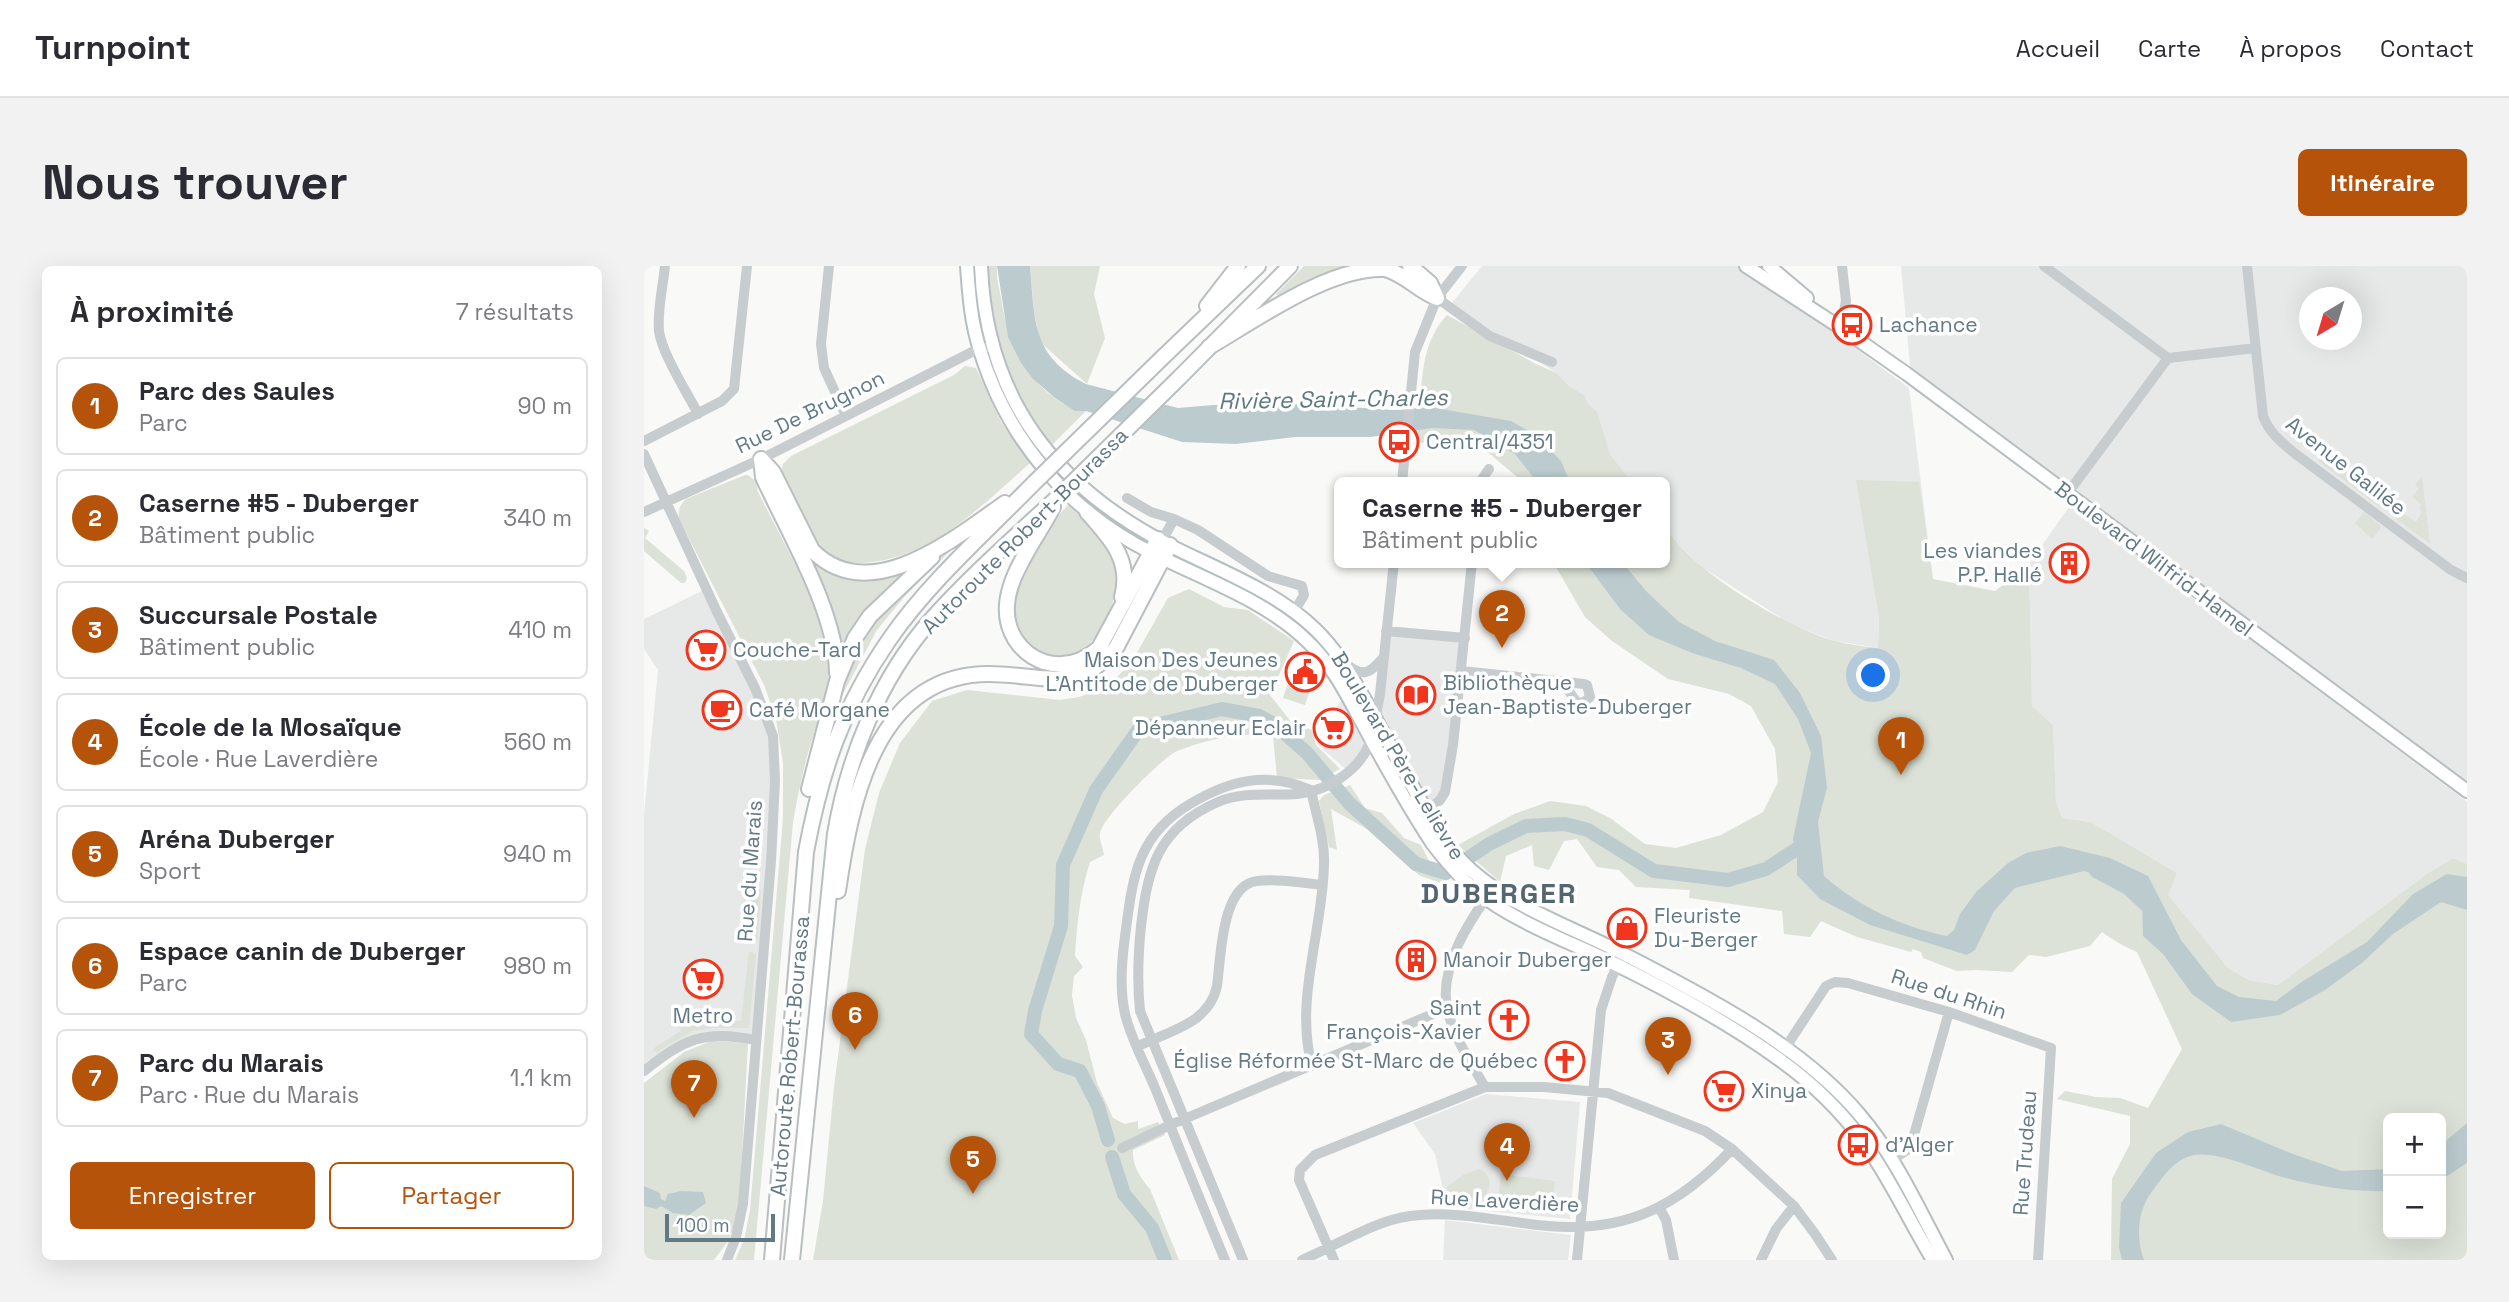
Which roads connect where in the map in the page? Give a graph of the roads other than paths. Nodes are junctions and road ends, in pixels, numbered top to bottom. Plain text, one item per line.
1 (665, 266) edge
2 (747, 266) edge
3 (829, 266) edge
4 (967, 266) edge
5 (981, 266) edge
6 (1238, 266) edge
7 (1258, 266) edge
8 (1290, 266) edge
9 (1409, 266) edge
10 (1462, 266) edge
11 (1746, 266) edge
12 (1769, 266) edge
13 (1842, 266) edge
14 (2043, 266) edge
15 (2247, 266) edge
16 (1437, 298) junction
17 (1199, 322) junction
18 (1841, 328) junction
19 (986, 347) junction
20 (1209, 348) junction
21 (2256, 348) junction
22 (2168, 358) junction
23 (1552, 362) dead end
24 (698, 414) junction
25 (846, 416) junction
26 (644, 441) edge
27 (644, 454) edge
28 (761, 459) junction
29 (1489, 469) dead end
30 (1403, 477) edge
31 (1483, 477) edge
32 (1034, 483) junction
33 (2067, 494) junction
34 (1127, 498) dead end
35 (1057, 499) junction
36 (666, 504) junction
37 (644, 512) edge
38 (1087, 512) junction
39 (1174, 519) junction
40 (949, 542) junction
41 (1161, 547) junction
42 (1393, 568) edge
43 (1471, 568) edge
44 (2467, 578) edge
45 (1294, 611) junction
46 (1115, 622) junction
47 (1386, 631) junction
48 (1465, 638) junction
49 (1384, 657) junction
50 (1343, 661) junction
51 (1462, 671) junction
52 (837, 681) junction
53 (1562, 681) dead end
54 (1376, 718) junction
55 (1371, 740) junction
56 (1316, 788) junction
57 (2467, 790) edge
58 (1427, 811) junction
59 (806, 852) junction
60 (1448, 855) junction
61 (1322, 885) junction
62 (1489, 893) junction
63 (1621, 960) junction
64 (819, 985) junction
65 (1447, 1008) junction
66 (1949, 1012) junction
67 (756, 1040) junction
68 (1151, 1040) junction
69 (1138, 1045) junction
70 (2051, 1048) joint
71 (1782, 1053) junction
72 (1312, 1066) junction
73 (644, 1071) edge
74 (1485, 1087) junction
75 (1594, 1093) junction
76 (1184, 1120) junction
77 (1170, 1125) junction
78 (1122, 1148) dead end
79 (1732, 1149) junction
80 (1892, 1160) junction
81 (1794, 1206) junction
82 (1660, 1209) junction
83 (1581, 1226) junction
84 (1329, 1249) junction
85 (727, 1260) edge
86 (772, 1260) edge
87 (792, 1260) edge
88 (1225, 1260) edge
89 (1243, 1260) edge
90 (1302, 1260) edge
91 (1334, 1260) edge
92 (1577, 1260) edge
93 (1674, 1260) edge
94 (1761, 1260) edge
95 (1832, 1260) edge
96 (1933, 1260) edge
97 (1946, 1260) edge
98 (2038, 1260) edge

1 - 24 street
2 - 24 street
3 - 25 street
4 - 19 main road, Boulevard Père-Lelièvre
5 - 19 main road, Boulevard Père-Lelièvre
6 - 17 highway
7 - 17 highway, Autoroute Robert-Bourassa
8 - 20 highway, Autoroute Robert-Bourassa
9 - 16 highway
10 - 16 street
11 - 18 main road, Boulevard Wilfrid-Hamel
12 - 18 main road, Boulevard Wilfrid-Hamel
13 - 18 street
14 - 22 street
15 - 21 street, Avenue Galilée
16 - 20 highway
16 - 23 street
16 - 30 street
17 - 32 highway, Autoroute Robert-Bourassa, bridge
18 - 33 main road, Boulevard Wilfrid-Hamel
19 - 25 street, Rue De Brugnon
19 - 38 main road, Boulevard Père-Lelièvre
19 - 41 main road, Boulevard Père-Lelièvre
20 - 35 highway, Autoroute Robert-Bourassa, bridge
21 - 22 street
21 - 44 street, Avenue Galilée
22 - 33 street
24 - 26 street
25 - 28 street, Rue De Brugnon
27 - 36 street, Rue du Marais
28 - 36 street, Rue De Brugnon
28 - 40 highway
28 - 52 highway
29 - 31 street
32 - 40 highway
32 - 59 highway, Autoroute Robert-Bourassa
33 - 57 main road, Boulevard Wilfrid-Hamel
34 - 39 street
35 - 46 highway
35 - 64 highway, Autoroute Robert-Bourassa
36 - 37 street, Rue De Brugnon
36 - 67 street, Rue du Marais
38 - 41 main road, Boulevard Père-Lelièvre
38 - 46 highway
39 - 41 street
39 - 45 street
40 - 52 highway
41 - 45 main road, Boulevard Père-Lelièvre
41 - 46 highway
41 - 55 main road, Boulevard Père-Lelièvre
41 - 64 highway
42 - 47 street
43 - 48 street
45 - 50 main road, Boulevard Père-Lelièvre
47 - 48 street
47 - 49 street
48 - 51 street
49 - 50 street
49 - 54 street
50 - 54 main road, Boulevard Père-Lelièvre
51 - 53 street
51 - 58 street
52 - 59 highway
54 - 55 street
54 - 58 main road, Boulevard Père-Lelièvre
55 - 56 street
55 - 60 main road, Boulevard Père-Lelièvre
56 - 61 street
56 - 68 street
56 - 69 street
58 - 60 main road, Boulevard Père-Lelièvre
59 - 86 highway, Autoroute Robert-Bourassa
60 - 62 main road, Boulevard Père-Lelièvre
61 - 68 street
61 - 72 street
62 - 63 main road, Boulevard Père-Lelièvre
62 - 65 street
63 - 71 main road, Boulevard Père-Lelièvre
63 - 75 street
64 - 87 highway, Autoroute Robert-Bourassa
65 - 72 street
65 - 74 street
66 - 70 street, Rue du Rhin
66 - 71 street, Rue du Rhin
66 - 80 street
67 - 73 street
67 - 85 street, Rue du Marais
68 - 69 street
68 - 76 street
69 - 77 street
70 - 98 street, Rue Trudeau
71 - 80 main road, Boulevard Père-Lelièvre
71 - 96 main road, Boulevard Père-Lelièvre
72 - 76 street
74 - 75 street
74 - 84 street
75 - 79 street
75 - 83 street
76 - 77 street
76 - 89 street
77 - 78 street
77 - 88 street
79 - 81 street
79 - 82 street, Rue Laverdière
80 - 97 main road, Boulevard Père-Lelièvre
81 - 94 street
81 - 95 street
82 - 83 street, Rue Laverdière
82 - 93 street
83 - 84 street, Rue Laverdière
83 - 92 street
84 - 90 street, Rue Laverdière
84 - 91 street

